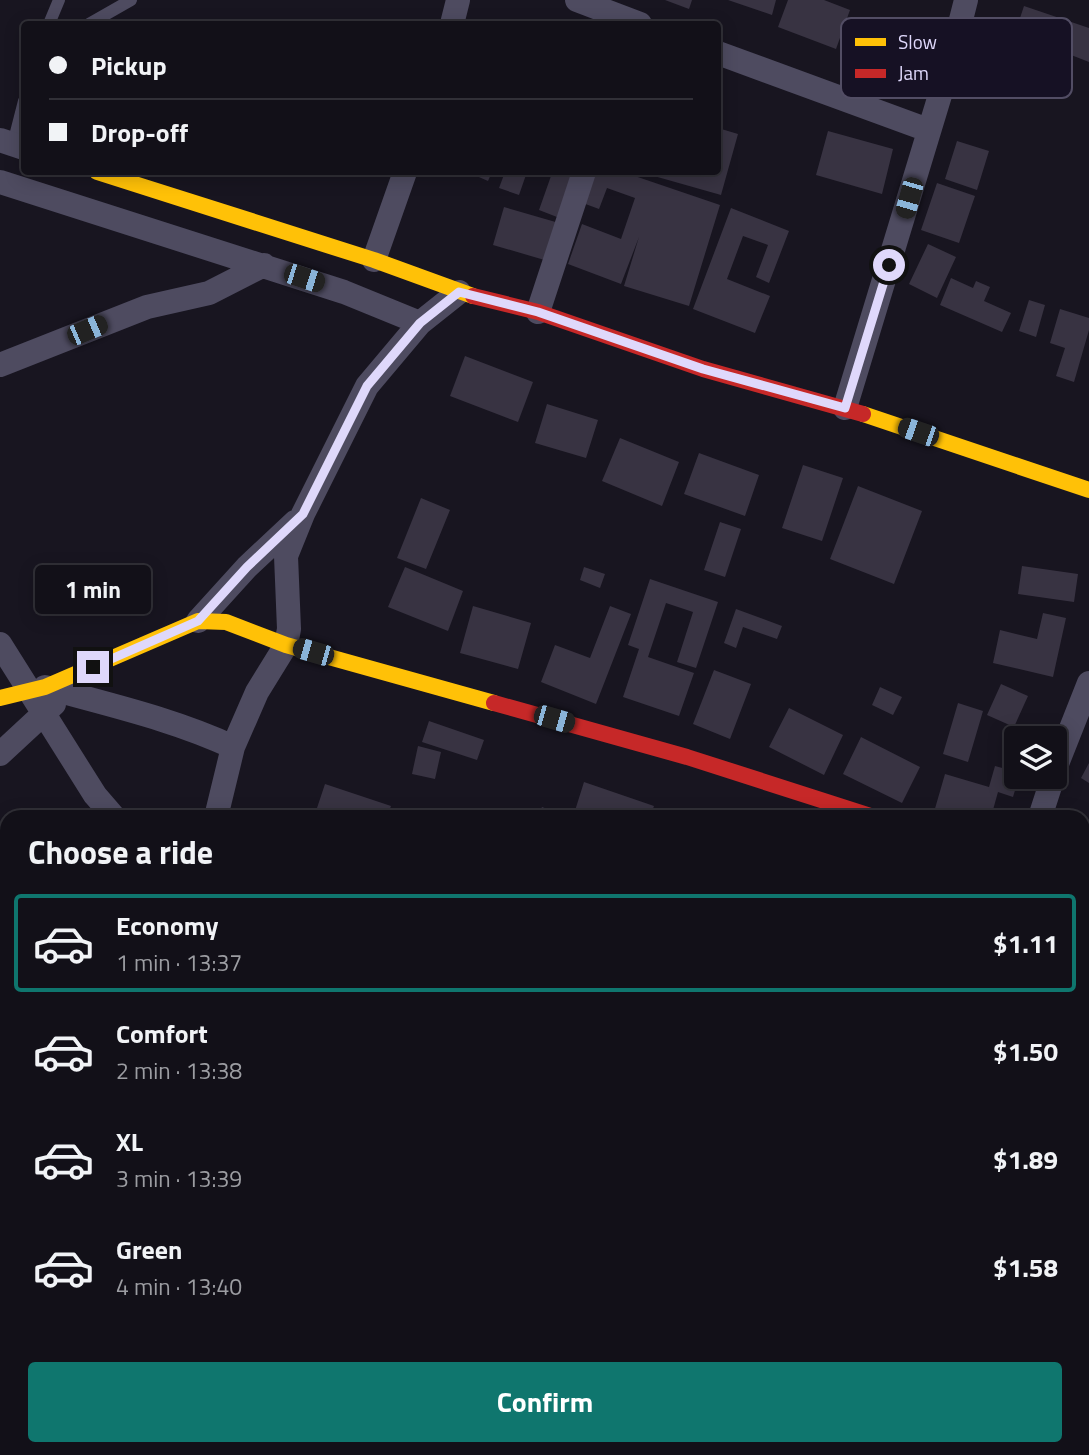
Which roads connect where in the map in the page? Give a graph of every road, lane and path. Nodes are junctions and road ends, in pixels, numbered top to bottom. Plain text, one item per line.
1 (59, 0) edge
2 (131, 0) edge
3 (458, 0) edge
4 (578, 0) edge
5 (50, 21) edge
6 (94, 21) edge
7 (453, 21) edge
8 (627, 21) edge
9 (721, 54) edge
10 (841, 98) edge
11 (841, 98) edge
12 (939, 98) edge
13 (21, 112) edge
14 (929, 130) junction
15 (12, 144) edge
16 (106, 175) edge
17 (404, 175) edge
18 (583, 175) edge
19 (0, 182) edge
20 (374, 260) junction
21 (264, 265) junction
22 (459, 292) junction
23 (538, 312) junction
24 (420, 323) junction
25 (0, 365) edge
26 (845, 408) junction
27 (1089, 490) edge
28 (303, 514) junction
29 (198, 621) junction
30 (0, 643) edge
31 (286, 645) junction
32 (1089, 682) edge
33 (47, 690) junction
34 (0, 698) edge
35 (43, 712) junction
36 (1067, 738) edge
37 (233, 747) junction
38 (0, 754) edge
39 (1049, 789) edge
40 (107, 810) edge
41 (218, 810) edge
42 (852, 810) edge
43 (1042, 810) edge

1 - 5 lane
2 - 6 lane
3 - 7 street
4 - 8 street
9 - 10 street
11 - 14 street
12 - 14 street
13 - 15 lane
14 - 26 street
16 - 20 street
17 - 20 street
18 - 23 street
19 - 21 street
20 - 22 street
21 - 24 street
21 - 25 street
22 - 23 street
22 - 24 street
23 - 26 street
24 - 28 street
26 - 27 street
28 - 29 street
28 - 31 street
29 - 31 street
29 - 33 street
30 - 33 street
31 - 37 street
31 - 42 street
32 - 36 street
33 - 34 street
33 - 35 street
33 - 37 street
35 - 38 street
35 - 40 street
37 - 41 street
39 - 43 street

